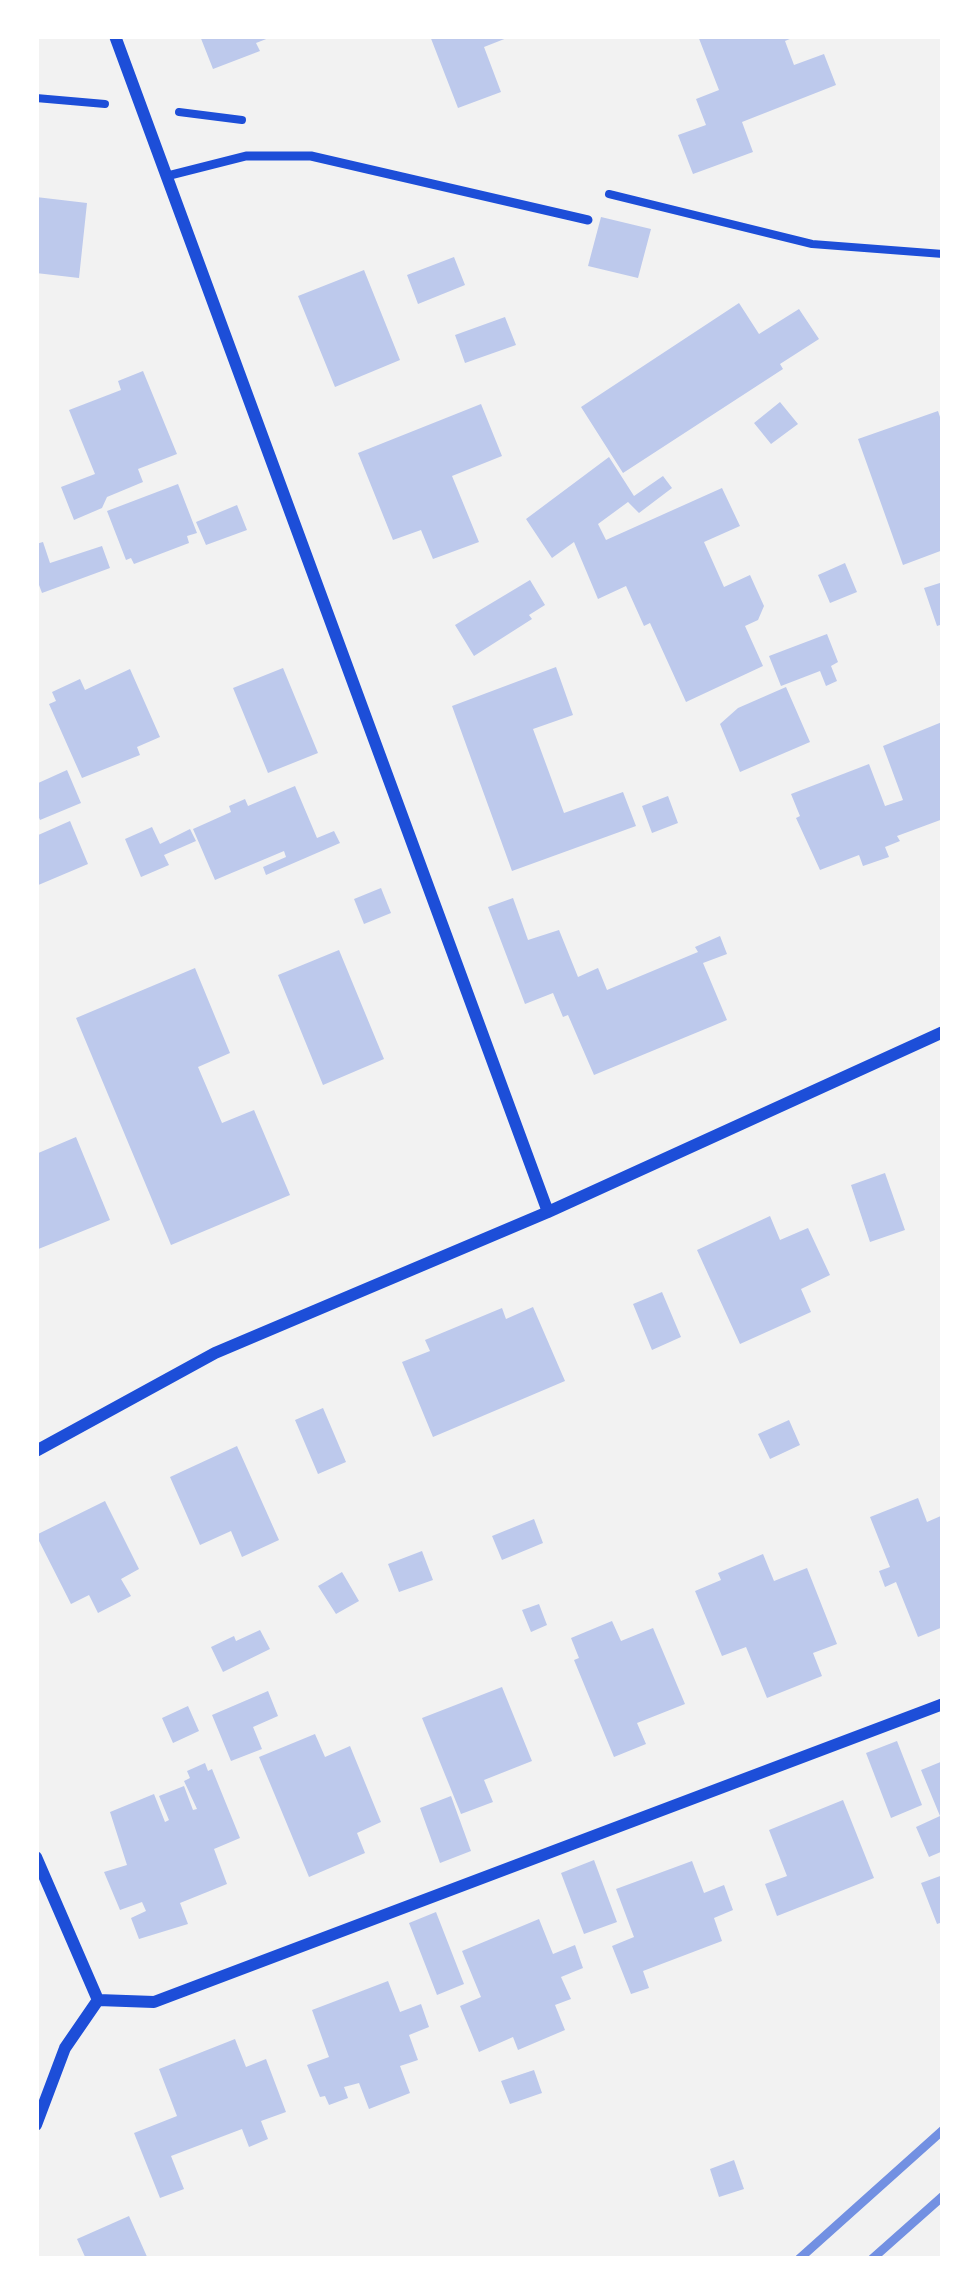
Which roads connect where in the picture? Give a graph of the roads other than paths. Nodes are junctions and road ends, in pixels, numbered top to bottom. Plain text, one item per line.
1 (115, 36) edge
2 (167, 176) junction
3 (587, 220) dead end
4 (943, 1032) edge
5 (548, 1212) junction
6 (36, 1451) edge
7 (943, 1704) edge
8 (36, 1857) edge
9 (98, 2000) junction
10 (36, 2125) edge

1 - 2 street
2 - 3 lane
2 - 5 street
4 - 5 street
5 - 6 street
7 - 9 street
8 - 9 street
9 - 10 street

